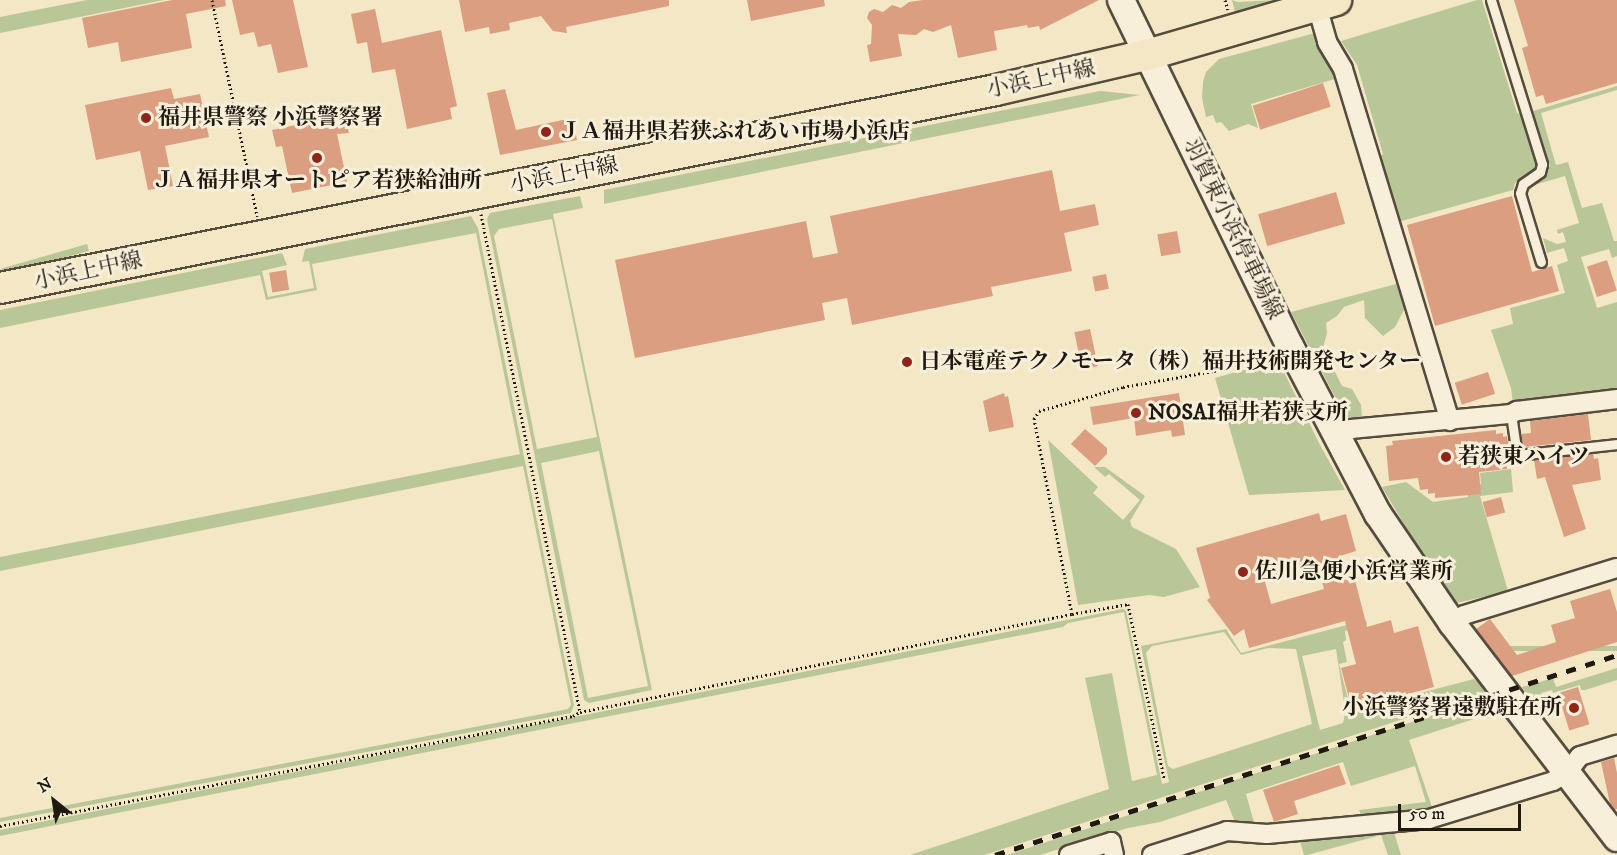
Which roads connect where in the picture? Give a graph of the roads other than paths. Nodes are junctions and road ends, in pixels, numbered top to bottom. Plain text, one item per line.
1 (1121, 0) edge
2 (1491, 0) edge
3 (1326, 3) edge
4 (1147, 54) junction
5 (1540, 262) dead end
6 (0, 288) edge
7 (1617, 399) edge
8 (1511, 414) junction
9 (1450, 421) junction
10 (1336, 437) junction
11 (1617, 444) edge
12 (1617, 568) edge
13 (1452, 623) junction
14 (1617, 745) edge
15 (1567, 773) junction
16 (1617, 838) edge
17 (1069, 855) edge
18 (1114, 855) edge
19 (1152, 855) edge

1 - 4 main road, 羽賀東小浜停車場線
2 - 5 lane
3 - 4 main road, 小浜上中線
3 - 9 street
4 - 6 main road, 小浜上中線
4 - 10 main road, 羽賀東小浜停車場線
7 - 8 street
8 - 9 street
8 - 11 lane
9 - 10 street
10 - 13 main road, 羽賀東小浜停車場線
12 - 13 street
13 - 15 main road, 羽賀東小浜停車場線
14 - 15 street
15 - 16 main road, 羽賀東小浜停車場線
15 - 19 street
17 - 18 street

